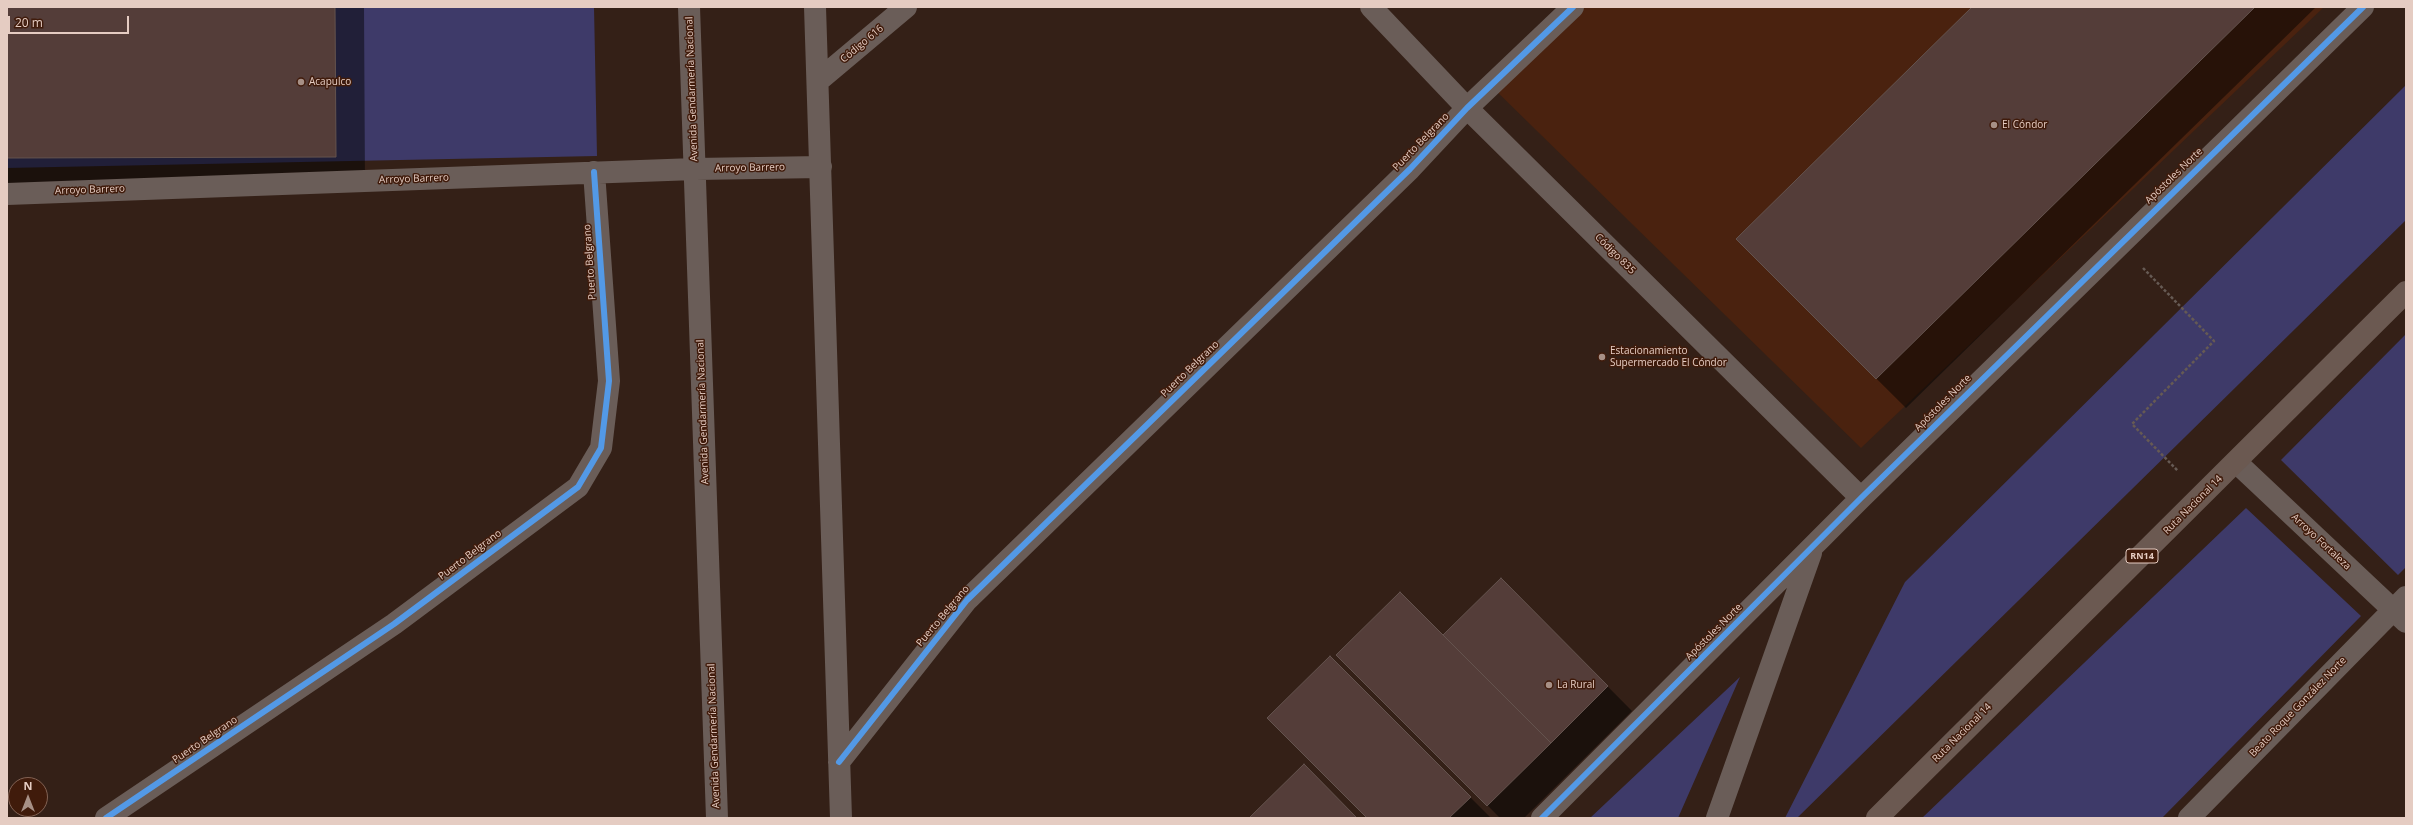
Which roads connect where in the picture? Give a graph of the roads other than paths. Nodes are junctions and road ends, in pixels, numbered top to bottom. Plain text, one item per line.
1 (690, 7) edge
2 (815, 7) edge
3 (906, 7) edge
4 (1371, 7) edge
5 (1574, 7) edge
6 (2363, 7) edge
7 (818, 81) junction
8 (1467, 108) junction
9 (820, 167) junction
10 (695, 168) junction
11 (594, 172) junction
12 (7, 194) edge
13 (2406, 292) edge
14 (2236, 462) junction
15 (1861, 498) junction
16 (1814, 544) junction
17 (2402, 609) edge
18 (839, 762) junction
19 (106, 818) edge
20 (717, 818) edge
21 (841, 818) edge
22 (1542, 818) edge
23 (1717, 818) edge
24 (1877, 818) edge
25 (2189, 818) edge

1 - 10 street, Avenida Gendarmería Nacional
2 - 7 street
3 - 7 street, Código 616
4 - 8 street, Código 835
5 - 8 street, Puerto Belgrano
6 - 15 street, Apóstoles Norte
7 - 9 street
8 - 15 street, Código 835
8 - 18 street, Puerto Belgrano
9 - 10 street, Arroyo Barrero
9 - 18 street
10 - 11 street, Arroyo Barrero
10 - 20 street, Avenida Gendarmería Nacional
11 - 12 street, Arroyo Barrero
11 - 19 street, Puerto Belgrano
13 - 14 highway, Ruta Nacional 14 / RN14
14 - 17 street, Arroyo Fortaleza
14 - 24 highway, Ruta Nacional 14 / RN14
15 - 16 street, Apóstoles Norte
16 - 22 street, Apóstoles Norte
16 - 23 street
17 - 25 street, Beato Roque González Norte
18 - 21 street

